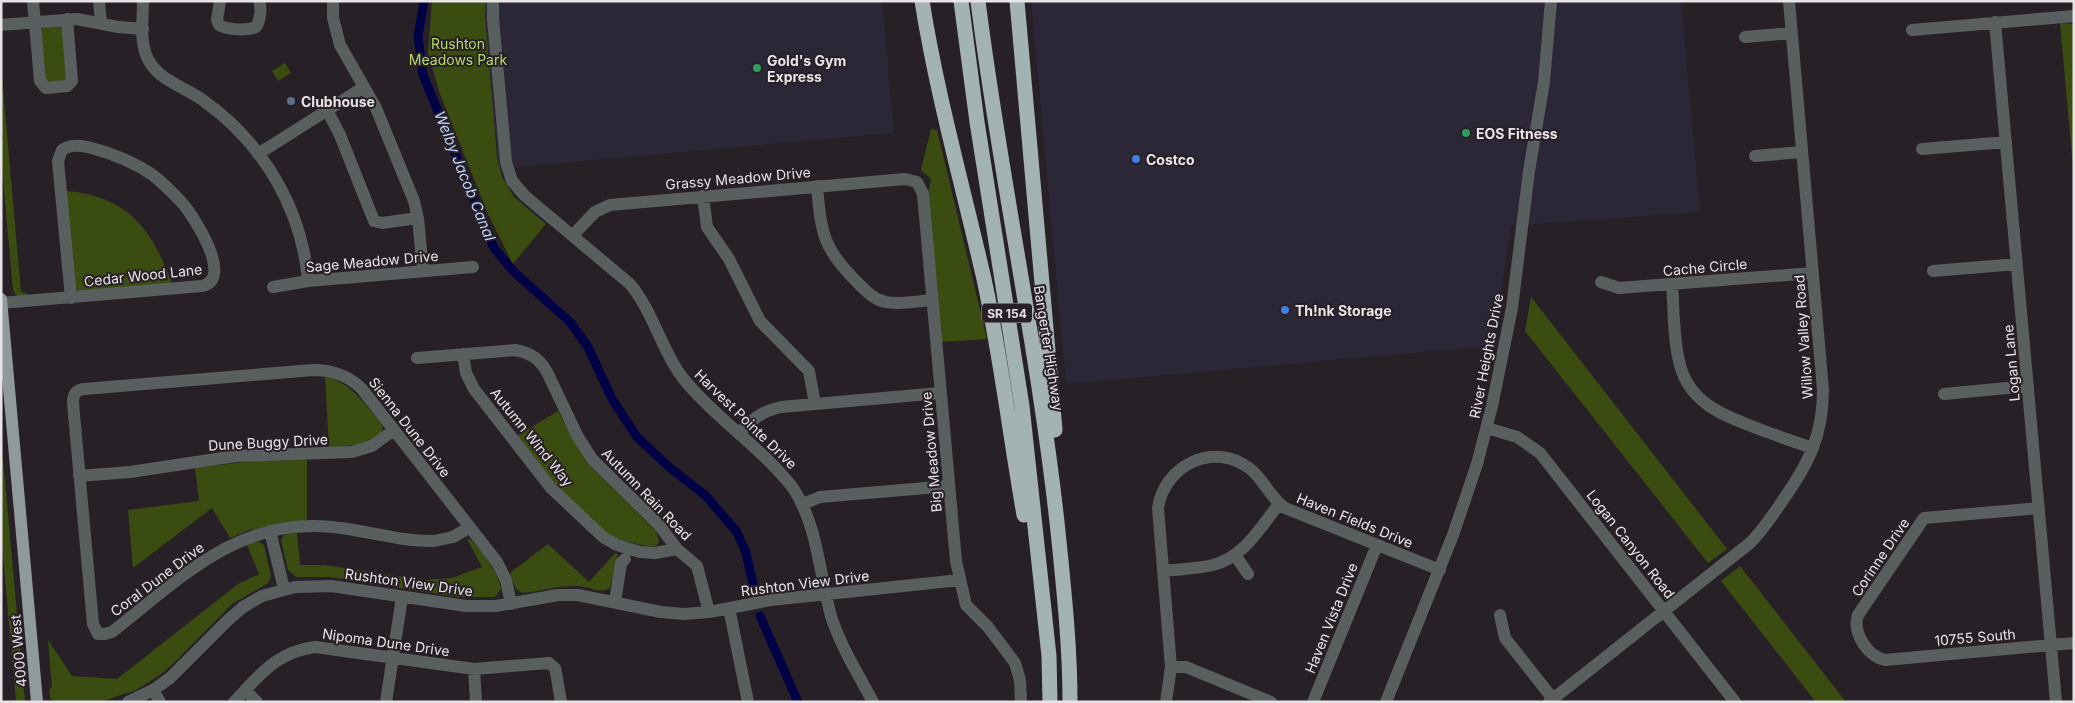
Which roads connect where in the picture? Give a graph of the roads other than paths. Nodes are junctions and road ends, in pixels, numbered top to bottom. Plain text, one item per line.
1 (33, 1) edge
2 (99, 1) edge
3 (143, 1) edge
4 (220, 1) edge
5 (259, 1) edge
6 (333, 1) edge
7 (494, 1) edge
8 (922, 1) edge
9 (961, 1) edge
10 (978, 1) edge
11 (1017, 1) edge
12 (1551, 1) edge
13 (1789, 1) edge
14 (2074, 16) edge
15 (67, 20) junction
16 (35, 22) junction
17 (1995, 22) junction
18 (101, 23) junction
19 (1, 25) edge
20 (143, 29) junction
21 (1912, 30) dead end
22 (1792, 33) junction
23 (1745, 37) dead end
24 (364, 87) junction
25 (327, 110) junction
26 (2006, 142) junction
27 (1922, 149) dead end
28 (1802, 152) junction
29 (258, 154) junction
30 (1755, 156) dead end
31 (917, 182) joint
32 (817, 186) junction
33 (703, 196) junction
34 (418, 218) junction
35 (573, 235) junction
36 (2017, 264) junction
37 (473, 267) dead end
38 (423, 271) junction
39 (1933, 271) dead end
40 (1813, 273) junction
41 (308, 280) junction
42 (1601, 282) dead end
43 (1672, 284) junction
44 (273, 287) dead end
45 (71, 298) junction
46 (1, 299) edge
47 (932, 300) junction
48 (1, 303) edge
49 (463, 354) junction
50 (417, 358) dead end
51 (2028, 386) junction
52 (75, 393) joint
53 (940, 393) junction
54 (1944, 394) dead end
55 (815, 404) junction
56 (1487, 428) junction
57 (394, 430) junction
58 (739, 434) junction
59 (1814, 448) junction
60 (79, 476) junction
61 (949, 486) junction
62 (803, 504) junction
63 (1279, 504) junction
64 (2039, 508) junction
65 (470, 528) junction
66 (270, 530) junction
67 (1377, 545) junction
68 (677, 549) junction
69 (626, 554) junction
70 (1235, 556) junction
71 (1440, 570) junction
72 (1163, 571) junction
73 (1248, 574) dead end
74 (960, 580) junction
75 (1063, 581) junction
76 (284, 588) junction
77 (826, 594) junction
78 (402, 597) junction
79 (617, 597) junction
80 (511, 604) junction
81 (729, 608) junction
82 (1664, 611) junction
83 (709, 612) junction
84 (1500, 615) dead end
85 (1046, 627) junction
86 (2074, 643) edge
87 (2051, 645) junction
88 (393, 658) junction
89 (1879, 658) joint
90 (1171, 667) junction
91 (474, 669) junction
92 (153, 690) junction
93 (245, 690) junction
94 (1551, 700) edge
95 (37, 702) edge
96 (128, 702) edge
97 (160, 702) edge
98 (234, 702) edge
99 (257, 702) edge
100 (386, 702) edge
101 (476, 702) edge
102 (561, 702) edge
103 (748, 702) edge
104 (872, 702) edge
105 (1021, 702) edge
106 (1050, 702) edge
107 (1070, 702) edge
108 (1166, 702) edge
109 (1271, 702) edge
110 (1313, 702) edge
111 (1386, 702) edge
112 (1735, 702) edge
113 (2056, 702) edge

1 - 16 street
2 - 18 street
3 - 20 street
4 - 5 street
6 - 24 street
7 - 35 street, Harvest Pointe Drive
8 - 85 highway
9 - 85 highway, SR 154
10 - 75 highway, Bangerter Highway / SR 154
11 - 75 highway
12 - 56 street, River Heights Drive
13 - 22 street, Willow Valley Road
14 - 17 street
15 - 16 street
15 - 16 street
15 - 18 street
16 - 19 street
17 - 21 street
17 - 26 street, Logan Lane
18 - 20 street
20 - 29 street
22 - 23 street
22 - 28 street, Willow Valley Road
24 - 25 street
24 - 34 street
25 - 29 street
25 - 34 street
26 - 27 street
26 - 36 street, Logan Lane
28 - 30 street
28 - 40 street, Willow Valley Road
29 - 41 street
31 - 32 street, Grassy Meadow Drive
31 - 47 street, Big Meadow Drive
32 - 33 street, Grassy Meadow Drive
32 - 47 street
33 - 35 street, Grassy Meadow Drive
33 - 55 street
34 - 38 street
35 - 58 street, Harvest Pointe Drive
36 - 39 street
36 - 51 street, Logan Lane
37 - 38 street, Sage Meadow Drive
38 - 41 street, Sage Meadow Drive
40 - 43 street, Cache Circle
40 - 59 street, Willow Valley Road
41 - 44 street, Sage Meadow Drive
42 - 43 street, Cache Circle
43 - 59 street
45 - 45 street, Cedar Wood Lane
45 - 48 street, Cedar Wood Lane
46 - 48 main road, 4000 West
47 - 53 street, Big Meadow Drive
48 - 95 main road, 4000 West
49 - 50 street, Autumn Rain Road
49 - 68 street, Autumn Rain Road
49 - 69 street, Autumn Wind Way
51 - 54 street
51 - 64 street, Logan Lane
52 - 57 street, Sienna Dune Drive
52 - 60 street, Coral Dune Drive
53 - 55 street
53 - 61 street, Big Meadow Drive
55 - 58 street
56 - 71 street, River Heights Drive
56 - 82 street, Logan Canyon Road
57 - 60 street, Dune Buggy Drive
57 - 65 street, Sienna Dune Drive
58 - 62 street, Harvest Pointe Drive
59 - 82 street, Willow Valley Road
60 - 66 street, Coral Dune Drive
61 - 62 street
61 - 74 street, Big Meadow Drive
62 - 77 street, Harvest Pointe Drive
63 - 67 street, Haven Fields Drive
63 - 70 street
63 - 72 street, Haven Fields Drive
64 - 87 street, Logan Lane
64 - 89 street, Corinne Drive
65 - 66 street, Coral Dune Drive
65 - 80 street, Sienna Dune Drive
66 - 76 street
67 - 71 street, Haven Fields Drive
67 - 110 street, Haven Vista Drive
68 - 69 street, Autumn Wind Way
68 - 83 street, Autumn Rain Road
69 - 79 street
70 - 72 street
70 - 73 street
71 - 111 street, River Heights Drive
72 - 90 street, Haven Fields Drive
74 - 77 street, Rushton View Drive
74 - 105 street, Big Meadow Drive
75 - 107 highway, Bangerter Highway / SR 154
76 - 78 street, Rushton View Drive
76 - 92 street, Rushton View Drive
77 - 81 street, Rushton View Drive
77 - 104 street, Harvest Pointe Drive
78 - 80 street, Rushton View Drive
78 - 88 street
79 - 80 street, Rushton View Drive
79 - 83 street, Rushton View Drive
81 - 83 street, Rushton View Drive
81 - 103 street
82 - 94 street, Willow Valley Road
82 - 112 street, Logan Canyon Road
84 - 94 street
85 - 106 highway, SR 154
86 - 87 street, 10755 South
87 - 89 street, 10755 South
87 - 113 street, Logan Lane
88 - 91 street, Nipoma Dune Drive
88 - 93 street, Nipoma Dune Drive
88 - 100 street
90 - 108 street, Haven Fields Drive
90 - 109 street
91 - 101 street
91 - 102 street, Nipoma Dune Drive
92 - 96 street, Rushton View Drive
92 - 97 street
93 - 98 street, Nipoma Dune Drive
93 - 99 street

